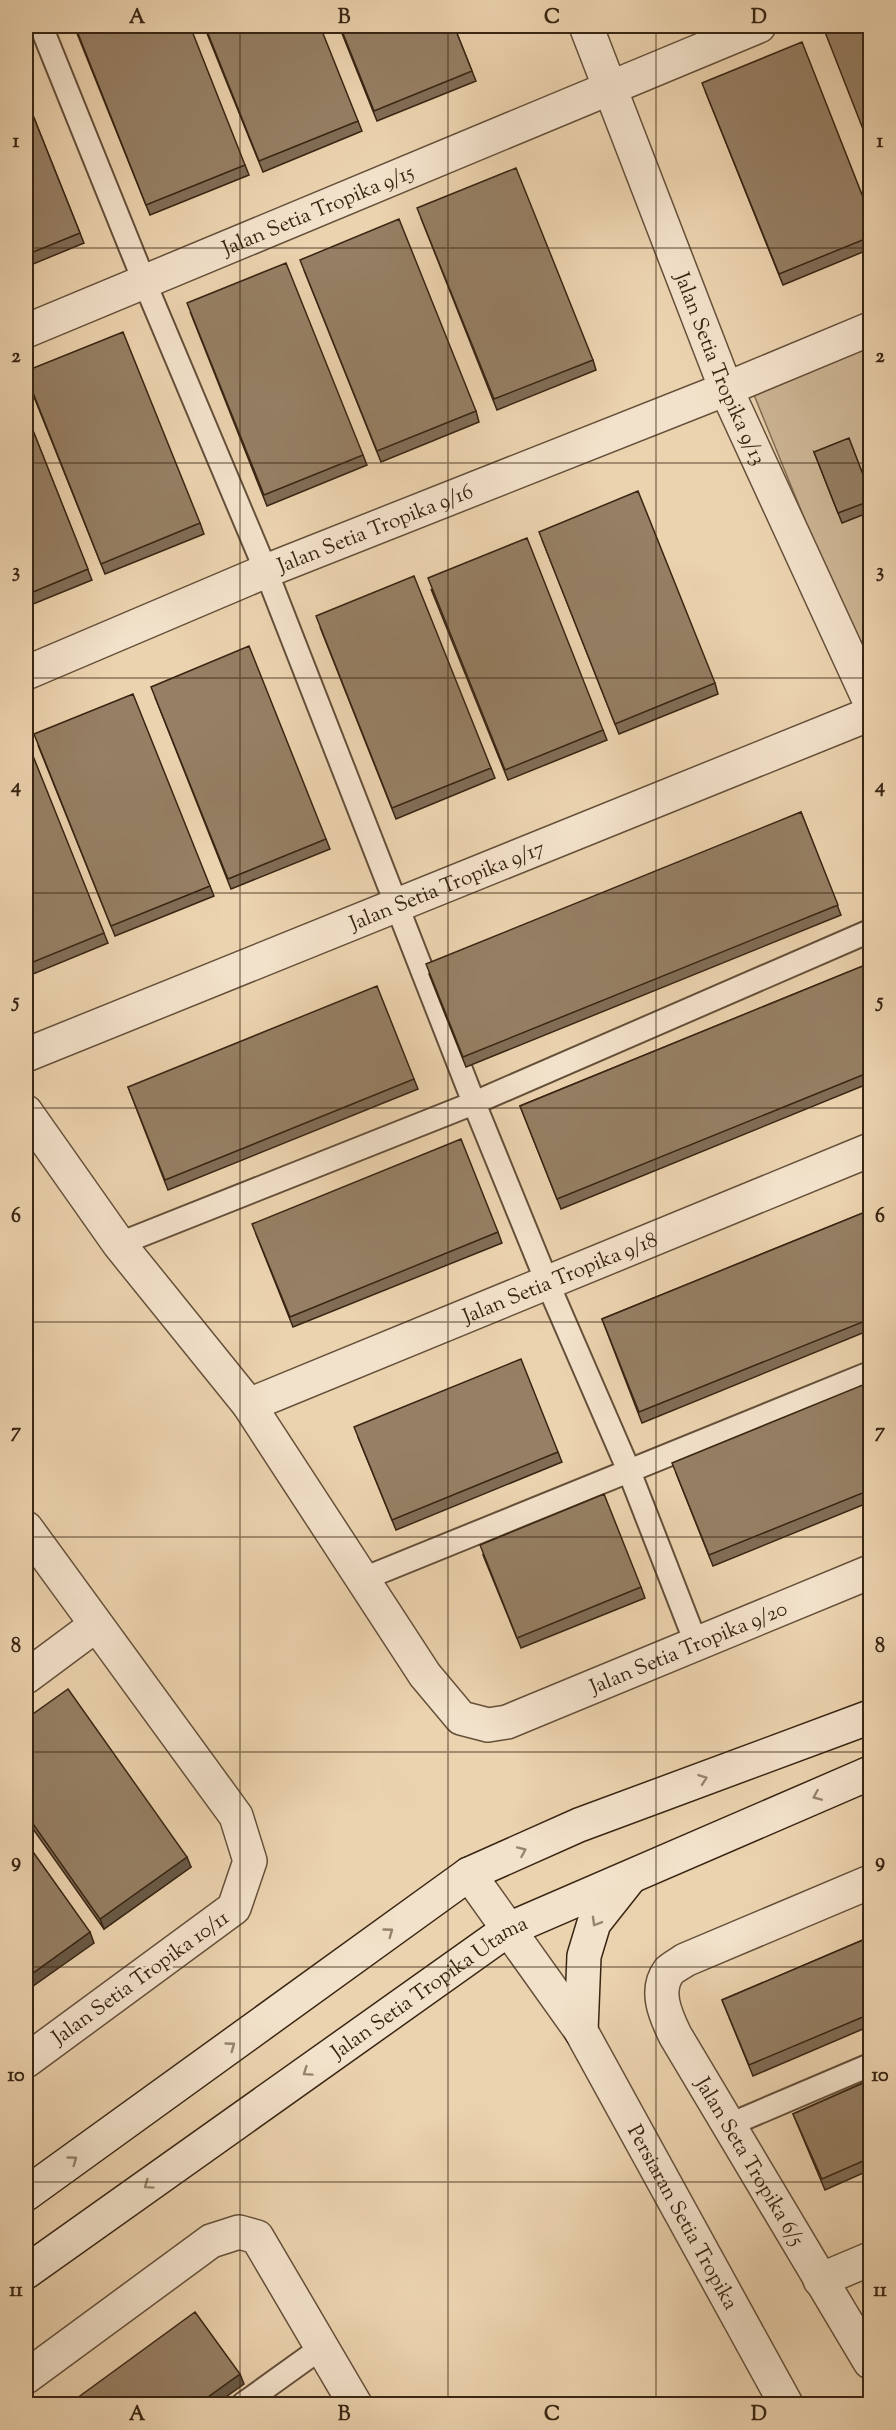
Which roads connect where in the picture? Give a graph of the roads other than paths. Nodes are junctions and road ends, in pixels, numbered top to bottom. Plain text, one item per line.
1 (41, 26) edge
2 (586, 26) edge
3 (759, 26) edge
4 (609, 88) junction
5 (144, 281) junction
6 (870, 329) edge
7 (26, 331) edge
8 (726, 389) junction
9 (266, 571) junction
10 (26, 673) edge
11 (870, 702) edge
12 (870, 714) edge
13 (396, 904) junction
14 (870, 931) edge
15 (26, 1055) edge
16 (474, 1103) junction
17 (26, 1112) edge
18 (870, 1150) edge
19 (119, 1244) junction
20 (547, 1282) junction
21 (870, 1374) edge
22 (249, 1405) junction
23 (628, 1471) junction
24 (26, 1528) edge
25 (870, 1572) edge
26 (363, 1579) junction
27 (96, 1625) junction
28 (696, 1642) junction
29 (26, 1677) edge
30 (870, 1716) edge
31 (870, 1773) edge
32 (469, 1874) junction
33 (632, 1876) junction
34 (870, 1882) edge
35 (509, 1929) junction
36 (580, 2031) junction
37 (26, 2061) edge
38 (870, 2065) edge
39 (729, 2125) junction
40 (26, 2194) edge
41 (870, 2259) edge
42 (26, 2272) edge
43 (820, 2280) junction
44 (321, 2348) junction
45 (870, 2362) edge
46 (26, 2377) edge
47 (243, 2404) edge
48 (355, 2404) edge
49 (786, 2404) edge

1 - 5 lane
2 - 4 street, Jalan Setia Tropika 9/13
3 - 4 street, Jalan Setia Tropika 9/15
4 - 5 street, Jalan Setia Tropika 9/15
4 - 8 street, Jalan Setia Tropika 9/13
5 - 7 street, Jalan Setia Tropika 9/15
5 - 9 lane
6 - 8 street, Jalan Setia Tropika 9/16
8 - 9 street, Jalan Setia Tropika 9/16
8 - 11 street, Jalan Setia Tropika 9/13
9 - 10 street, Jalan Setia Tropika 9/16
9 - 13 lane
12 - 13 street, Jalan Setia Tropika 9/17
13 - 15 street, Jalan Setia Tropika 9/17
13 - 16 lane
14 - 16 lane
16 - 19 lane
16 - 20 lane
17 - 19 street
18 - 20 street, Jalan Setia Tropika 9/18
19 - 22 street
20 - 22 street, Jalan Setia Tropika 9/18
20 - 23 lane
21 - 23 lane
22 - 26 street
23 - 26 lane
23 - 28 lane
24 - 27 street, Jalan Setia Tropika 10/11
25 - 28 street, Jalan Setia Tropika 9/20
26 - 28 street, Jalan Setia Tropika 9/20
27 - 29 street
27 - 37 street, Jalan Setia Tropika 10/11
32 -> 30 street
31 -> 33 street, Jalan Setia Tropika Utama
32 - 35 street, Persiaran Setia Tropika
40 -> 32 street
33 - 35 street, Jalan Setia Tropika Utama
33 -> 36 street
34 - 39 street, Jalan Seta Tropika 6/5
35 - 36 street, Persiaran Setia Tropika
35 -> 42 street, Jalan Setia Tropika Utama
36 - 49 street, Persiaran Setia Tropika
38 - 39 lane
39 - 43 street, Jalan Seta Tropika 6/5
41 - 43 street
43 - 45 street, Jalan Seta Tropika 6/5
44 - 46 street
44 - 47 lane
44 - 48 street

